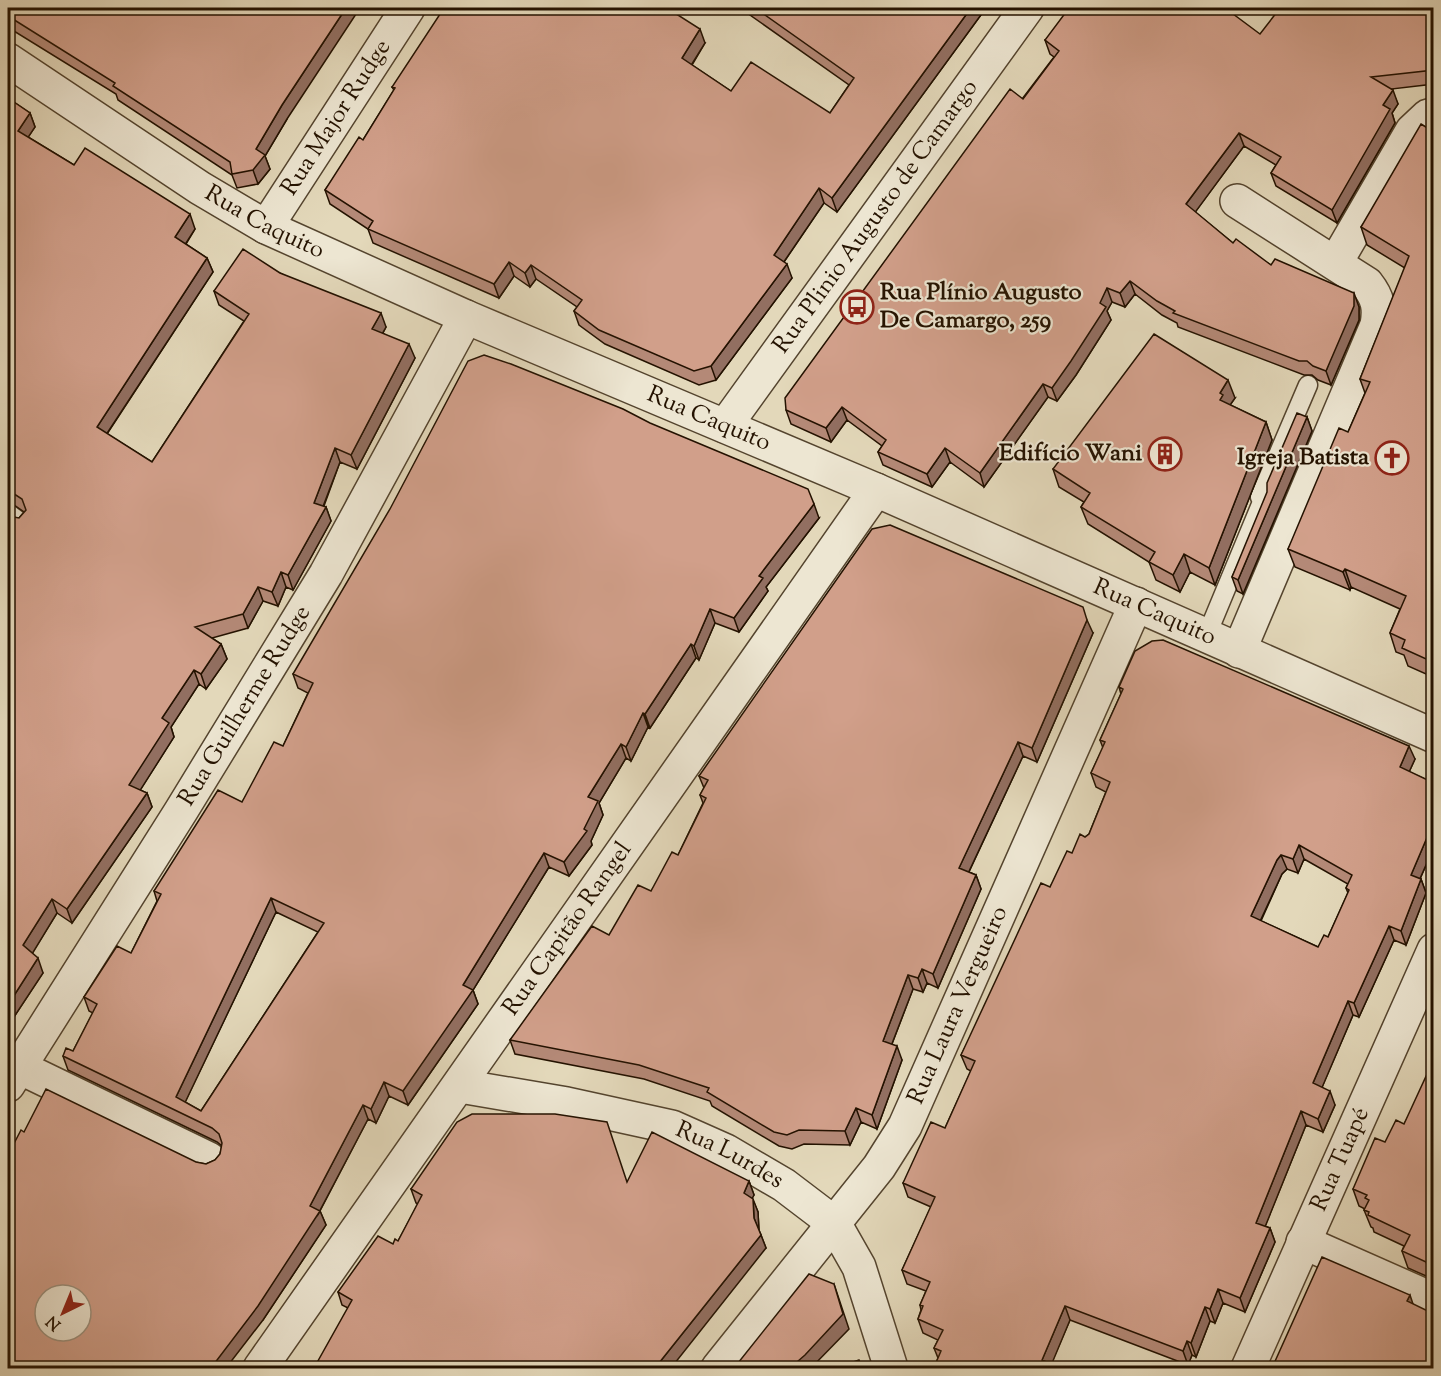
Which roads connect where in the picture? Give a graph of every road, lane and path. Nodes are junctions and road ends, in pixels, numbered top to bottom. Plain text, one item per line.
1 (408, 8) edge
2 (1027, 8) edge
3 (8, 60) edge
4 (1434, 115) edge
5 (1237, 201) dead end
6 (266, 227) junction
7 (1336, 262) junction
8 (466, 317) junction
9 (1308, 385) dead end
10 (725, 426) junction
11 (876, 490) junction
12 (1136, 604) junction
13 (1206, 637) junction
14 (1239, 651) junction
15 (1434, 736) edge
16 (1434, 950) edge
17 (13, 1076) edge
18 (460, 1086) junction
19 (209, 1159) dead end
20 (834, 1223) junction
21 (1303, 1242) junction
22 (1434, 1300) edge
23 (260, 1368) edge
24 (718, 1368) edge
25 (891, 1368) edge
26 (1248, 1368) edge

1 - 6 street, Rua Major Rudge
2 - 10 street, Rua Plinio Augusto de Camargo
3 - 6 street, Rua Caquito
4 - 7 street
5 - 7 street
6 - 8 street, Rua Caquito
7 - 14 street
8 - 10 street, Rua Caquito
8 - 17 street, Rua Guilherme Rudge
9 - 13 lane
10 - 11 street, Rua Caquito
11 - 12 street, Rua Caquito
11 - 18 street, Rua Capitão Rangel
12 - 13 street, Rua Caquito
12 - 20 street, Rua Laura Vergueiro
13 - 14 street, Rua Caquito
14 - 15 street, Rua Caquito
16 - 21 street, Rua Tuapé
17 - 19 street
18 - 20 street, Rua Lurdes
18 - 23 street, Rua Capitão Rangel
20 - 24 street, Rua Laura Vergueiro
20 - 25 street, Rua Lurdes
21 - 22 street
21 - 26 street, Rua Tuapé

